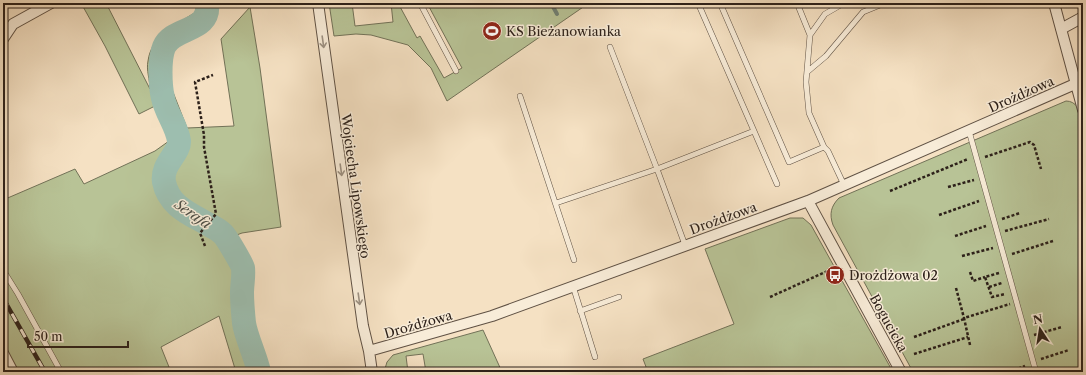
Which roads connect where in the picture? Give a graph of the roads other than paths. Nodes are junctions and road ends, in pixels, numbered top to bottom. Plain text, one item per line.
1 (51, 3) edge
2 (318, 3) edge
3 (420, 3) edge
4 (698, 3) edge
5 (720, 3) edge
6 (797, 3) edge
7 (844, 3) edge
8 (885, 3) edge
9 (1054, 3) edge
10 (1083, 17) edge
11 (1061, 29) junction
12 (810, 35) junction
13 (3, 39) edge
14 (610, 47) dead end
15 (456, 71) dead end
16 (807, 72) junction
17 (1075, 84) junction
18 (520, 96) dead end
19 (1083, 110) edge
20 (754, 130) junction
21 (969, 131) junction
22 (824, 146) junction
23 (657, 169) junction
24 (777, 184) dead end
25 (844, 185) junction
26 (808, 202) junction
27 (556, 203) junction
28 (685, 245) junction
29 (574, 260) dead end
30 (3, 270) edge
31 (573, 286) junction
32 (618, 297) dead end
33 (580, 310) junction
34 (369, 351) junction
35 (3, 354) edge
36 (595, 357) dead end
37 (13, 372) edge
38 (61, 372) edge
39 (372, 372) edge
40 (901, 372) edge
41 (1036, 372) edge

1 - 13 street
2 -> 34 street, Wojciecha Lipowskiego
3 - 15 lane
4 - 20 lane
5 - 22 lane
6 - 12 lane
7 - 12 lane
8 - 16 lane
9 - 11 street
10 - 11 street
11 - 17 street
12 - 16 lane
14 - 23 lane
16 - 22 lane
17 - 19 street
17 - 21 street, Drożdżowa
18 - 27 lane
20 - 23 lane
20 - 24 lane
21 - 25 street, Drożdżowa
21 - 41 lane
22 - 25 lane
23 - 27 lane
23 - 28 lane
25 - 26 street, Drożdżowa
26 - 28 street, Drożdżowa
26 - 40 street, Bogucicka
27 - 29 lane
28 - 31 street, Drożdżowa
30 - 38 lane
31 - 33 lane
31 - 34 street, Drożdżowa
32 - 33 lane
33 - 36 lane
34 - 39 street, Wojciecha Lipowskiego
35 - 37 street

